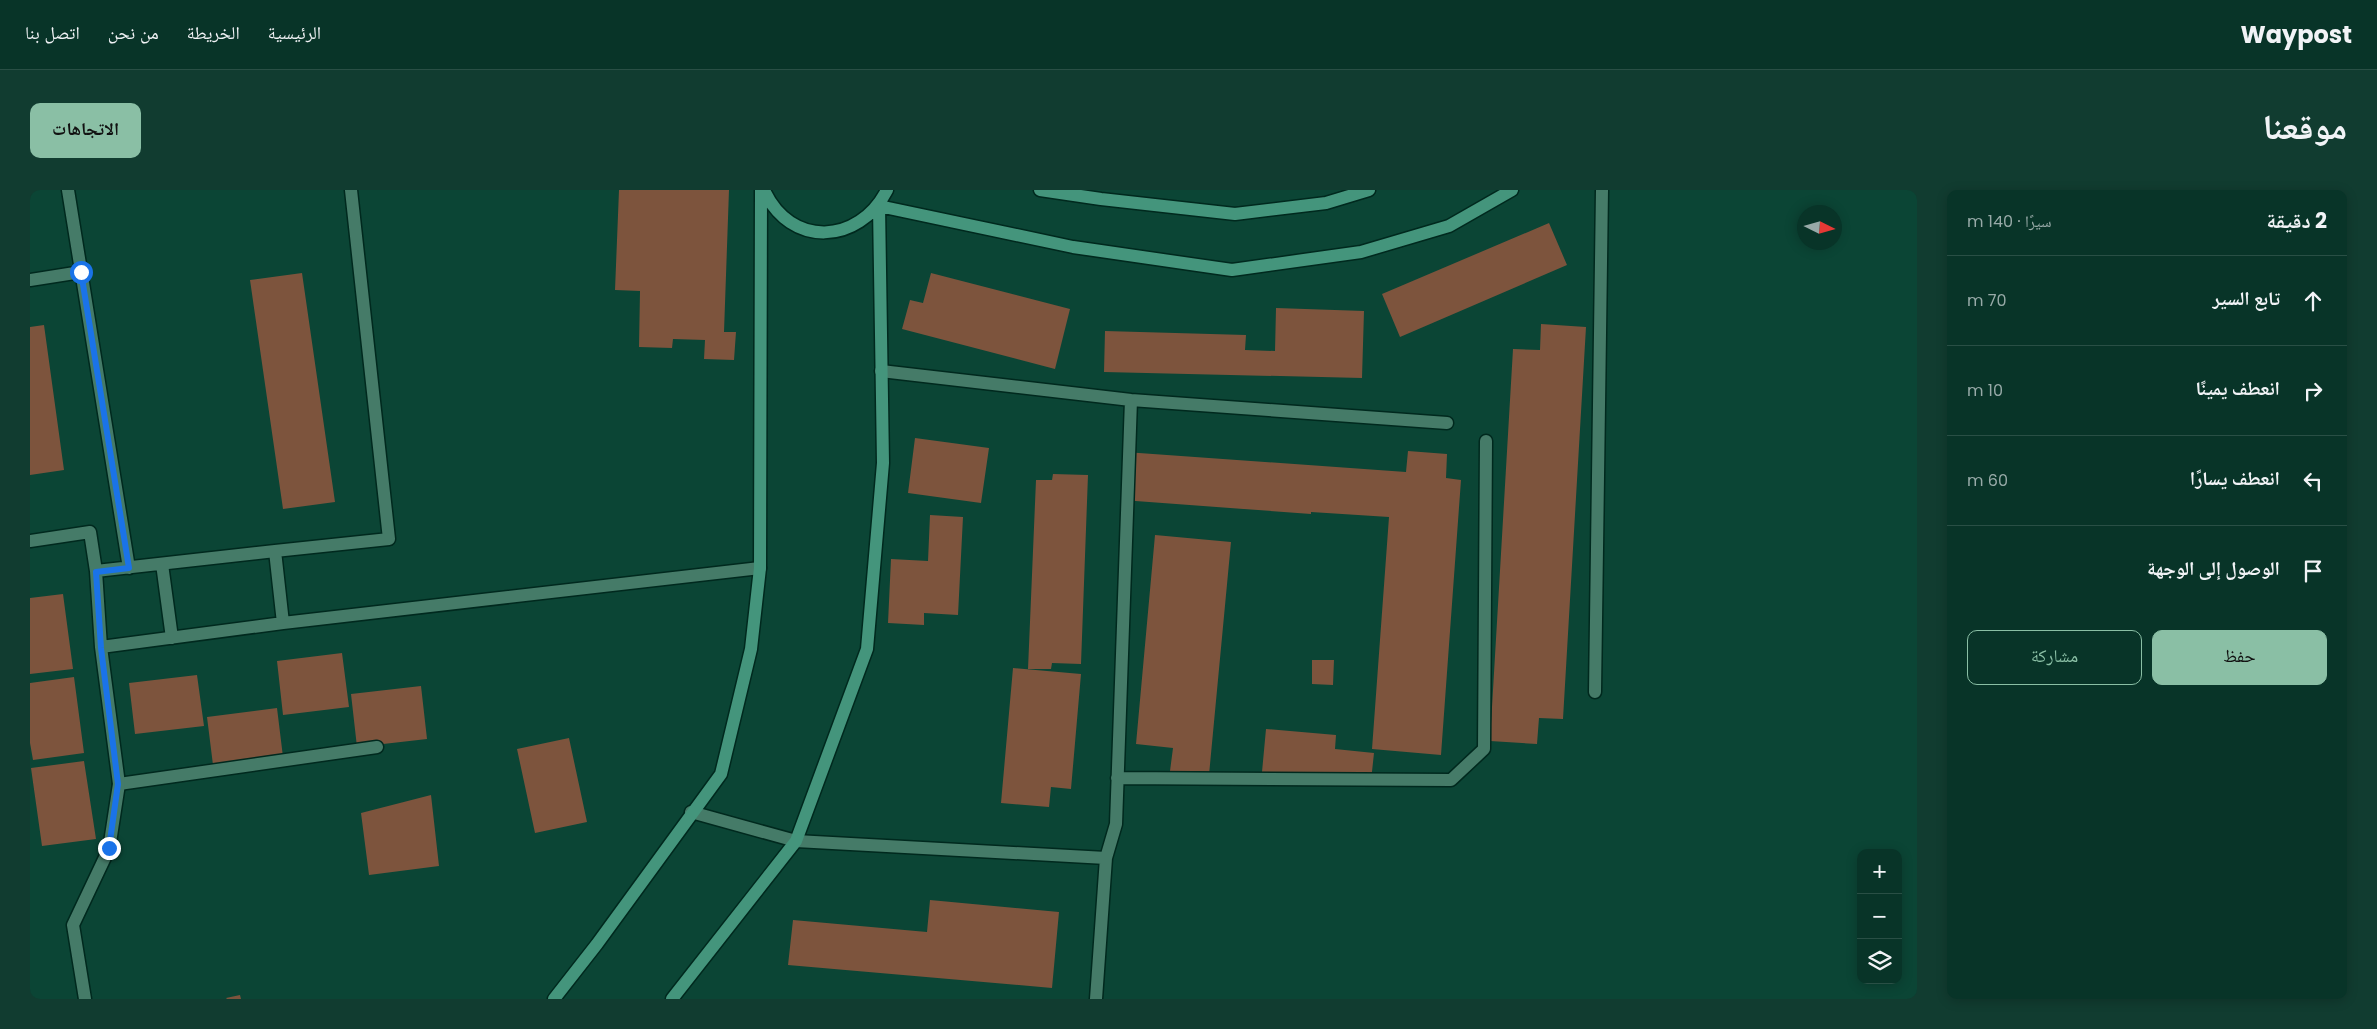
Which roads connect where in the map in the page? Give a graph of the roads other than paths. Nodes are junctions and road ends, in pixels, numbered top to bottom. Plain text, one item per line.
1 (68, 190) edge
2 (351, 190) edge
3 (762, 190) edge
4 (887, 190) edge
5 (1040, 190) edge
6 (1369, 190) edge
7 (1512, 190) edge
8 (1602, 190) edge
9 (879, 206) junction
10 (81, 272) junction
11 (30, 280) edge
12 (881, 371) junction
13 (1131, 400) junction
14 (1447, 423) dead end
15 (1486, 441) dead end
16 (30, 541) edge
17 (275, 551) junction
18 (162, 564) junction
19 (129, 568) junction
20 (760, 568) junction
21 (96, 572) junction
22 (284, 623) junction
23 (172, 638) junction
24 (101, 648) junction
25 (1595, 692) dead end
26 (377, 747) dead end
27 (1118, 778) junction
28 (118, 784) junction
29 (692, 812) junction
30 (796, 841) junction
31 (1106, 858) junction
32 (85, 999) edge
33 (554, 999) edge
34 (672, 999) edge
35 (1096, 999) edge

1 - 10 street
2 - 17 street
3 - 9 street
3 - 20 street
4 - 9 street
5 - 6 street
7 - 9 street
8 - 25 street
9 - 12 street
10 - 11 street
10 - 19 street
12 - 13 street
12 - 30 street
13 - 14 street
13 - 27 street
15 - 27 street
16 - 21 street
17 - 18 street
17 - 22 street
18 - 19 street
18 - 23 street
19 - 21 street
20 - 22 street
20 - 29 street
21 - 24 street
22 - 23 street
23 - 24 street
24 - 28 street
26 - 28 street
27 - 31 street
28 - 32 street
29 - 30 street
29 - 33 street
30 - 31 street
30 - 34 street
31 - 35 street

